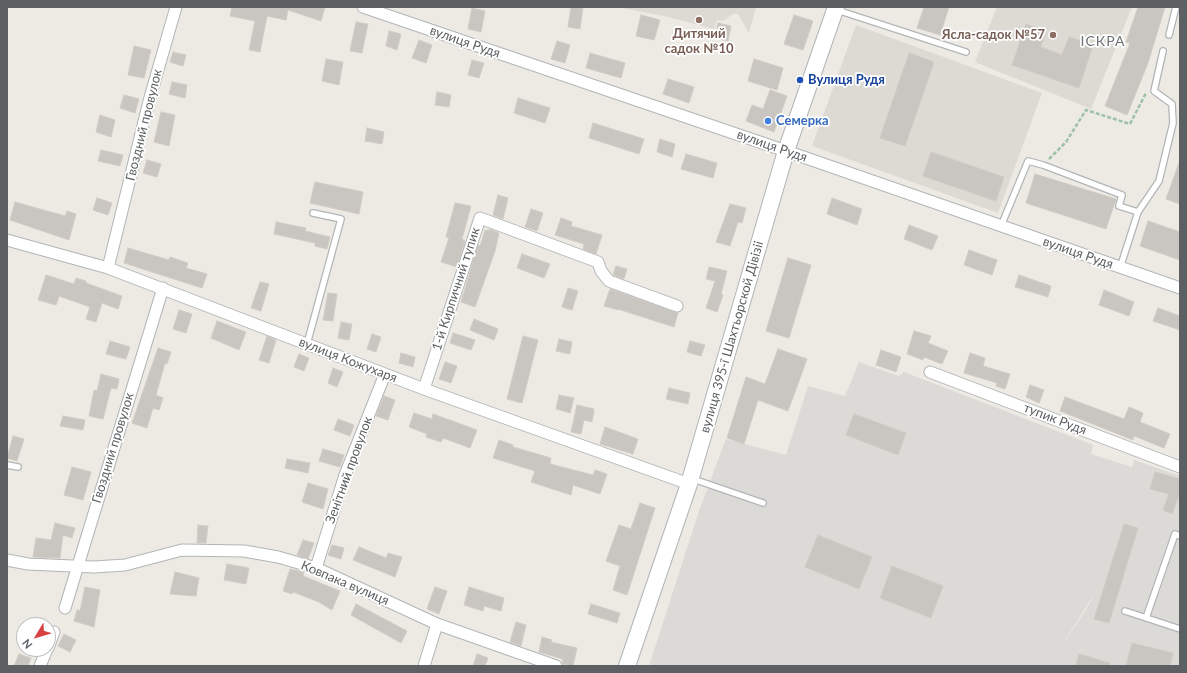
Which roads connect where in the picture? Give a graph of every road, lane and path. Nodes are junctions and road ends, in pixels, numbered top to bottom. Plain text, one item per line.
1 (176, 7) edge
2 (363, 7) edge
3 (1176, 7) edge
4 (836, 8) edge
5 (1169, 35) dead end
6 (1162, 51) dead end
7 (966, 52) dead end
8 (1154, 91) junction
9 (786, 151) junction
10 (1043, 165) junction
11 (1138, 212) junction
12 (313, 213) dead end
13 (1001, 226) junction
14 (7, 240) edge
15 (108, 268) junction
16 (1120, 268) junction
17 (163, 288) junction
18 (1180, 288) edge
19 (677, 306) dead end
20 (307, 344) junction
21 (930, 372) dead end
22 (385, 374) junction
23 (424, 389) junction
24 (7, 465) edge
25 (18, 467) dead end
26 (1180, 467) edge
27 (690, 481) junction
28 (763, 503) dead end
29 (1180, 536) edge
30 (7, 560) edge
31 (76, 566) junction
32 (316, 568) junction
33 (64, 608) dead end
34 (1125, 611) dead end
35 (1146, 618) junction
36 (437, 624) junction
37 (1180, 629) edge
38 (424, 666) edge
39 (556, 666) edge
40 (627, 666) edge

1 - 15 street, Гвоздний провулок
2 - 9 street, вулиця Рудя
3 - 5 lane
4 - 7 lane
4 - 9 street, вулиця 395-ї Шахтьорской Дівізіі
6 - 8 lane
8 - 10 path
8 - 11 lane
9 - 13 street, вулиця Рудя
9 - 27 street, вулиця 395-ї Шахтьорской Дівізіі
10 - 11 lane
10 - 13 lane
11 - 16 lane
12 - 20 lane
13 - 16 street, вулиця Рудя
14 - 15 street, вулиця Кожухаря
15 - 17 street, вулиця Кожухаря
16 - 18 street, вулиця Рудя
17 - 20 street, вулиця Кожухаря
17 - 31 street, Гвоздний провулок
19 - 23 street, 1-й Кирпичний тупик
20 - 22 street, вулиця Кожухаря
21 - 26 street, тупик Рудя
22 - 23 street, вулиця Кожухаря
22 - 32 street, Зенітний провулок
23 - 27 street, вулиця Кожухаря
24 - 25 lane
27 - 28 lane
27 - 40 street, вулиця 395-ї Шахтьорской Дівізіі
29 - 35 lane
30 - 31 street, Ковпака вулиця
31 - 32 street, Ковпака вулиця
31 - 33 street, Гвоздний провулок
32 - 36 street, Ковпака вулиця
34 - 35 lane
35 - 37 lane
36 - 38 street
36 - 39 street, Ковпака вулиця

